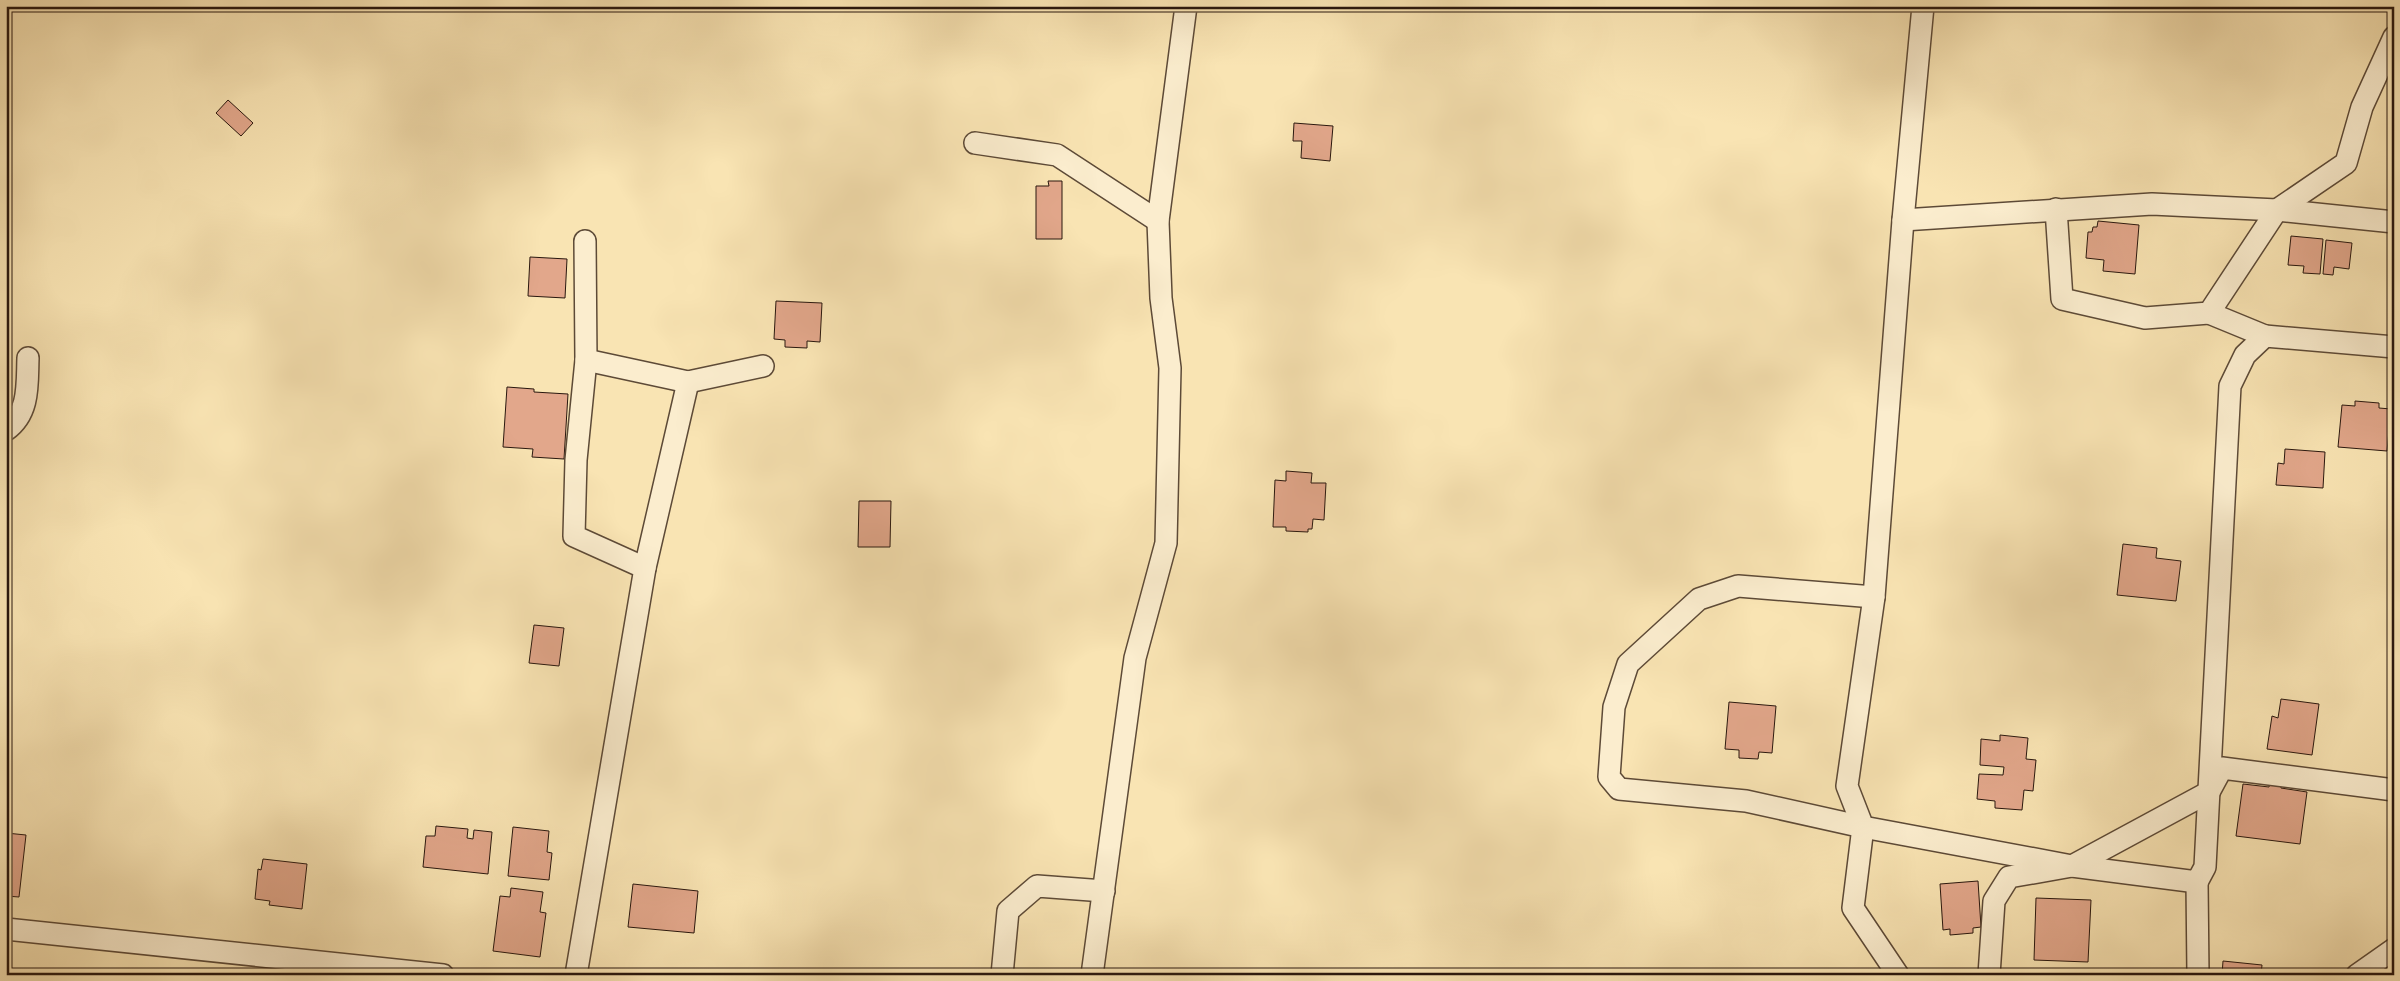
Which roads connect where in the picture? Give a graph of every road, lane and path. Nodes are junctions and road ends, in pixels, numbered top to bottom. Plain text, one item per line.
1 (1186, 6) edge
2 (1923, 6) edge
3 (2394, 37) edge
4 (975, 143) dead end
5 (2056, 209) junction
6 (2277, 210) junction
7 (1903, 220) junction
8 (1158, 221) junction
9 (2394, 222) edge
10 (586, 241) dead end
11 (2209, 313) junction
12 (2265, 336) junction
13 (2394, 347) edge
14 (28, 358) dead end
15 (586, 360) junction
16 (763, 366) dead end
17 (688, 382) junction
18 (6, 430) edge
19 (645, 568) junction
20 (1874, 597) junction
21 (2394, 790) edge
22 (2209, 792) junction
23 (1863, 826) junction
24 (2072, 866) junction
25 (2197, 882) junction
26 (1104, 891) junction
27 (6, 930) edge
28 (2394, 949) edge
29 (444, 975) edge
30 (576, 975) edge
31 (1002, 975) edge
32 (1092, 975) edge
33 (1898, 975) edge
34 (1989, 975) edge
35 (2198, 975) edge
36 (2357, 975) edge

1 - 8 street
2 - 7 street
3 - 6 street
4 - 8 street
5 - 6 street
5 - 7 street
5 - 11 street
6 - 9 street
6 - 11 street
7 - 20 street
8 - 26 street
10 - 15 street
11 - 12 street
12 - 13 street
12 - 22 street
14 - 18 street
15 - 17 street
15 - 19 street
16 - 17 street
17 - 19 street
19 - 30 street
20 - 23 street
20 - 23 street
21 - 22 street
22 - 24 street
22 - 25 street
23 - 24 street
23 - 33 street
24 - 25 street
24 - 34 street
25 - 35 street
26 - 31 street
26 - 32 street
27 - 29 street
28 - 36 street

